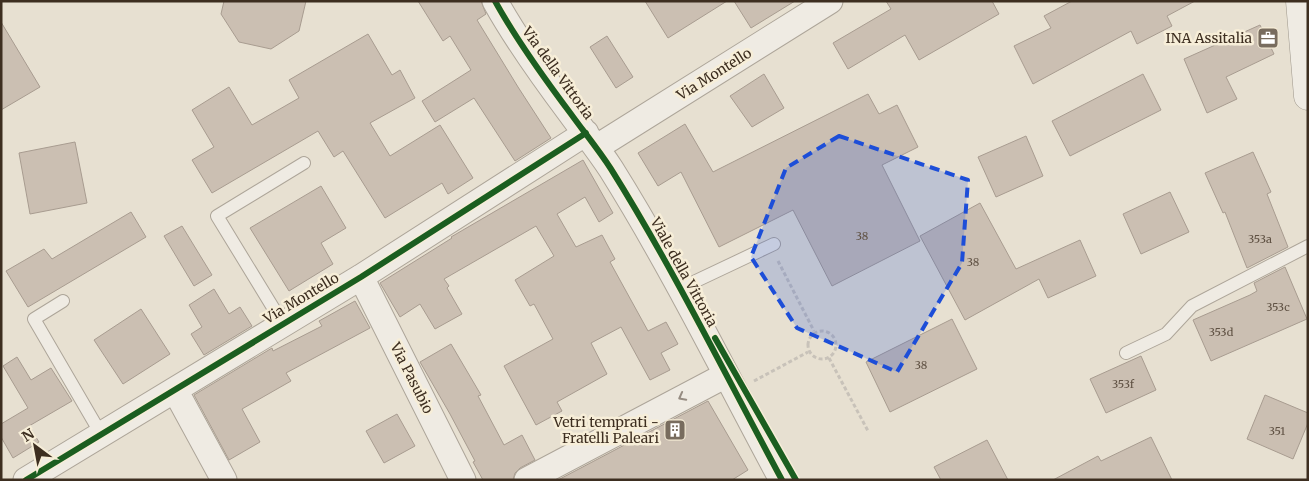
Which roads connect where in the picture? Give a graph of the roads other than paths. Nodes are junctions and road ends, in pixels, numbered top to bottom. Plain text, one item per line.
1 (495, 1) edge
2 (830, 1) edge
3 (1300, 1) edge
4 (1308, 96) edge
5 (592, 140) junction
6 (304, 163) dead end
7 (774, 244) dead end
8 (1308, 246) edge
9 (361, 277) junction
10 (680, 289) junction
11 (63, 301) dead end
12 (283, 324) junction
13 (1126, 354) dead end
14 (726, 375) junction
15 (175, 390) junction
16 (101, 434) junction
17 (26, 480) edge
18 (224, 480) edge
19 (463, 480) edge
20 (527, 480) edge
21 (782, 480) edge

1 - 5 street, Via della Vittoria
2 - 5 street, Via Montello
3 - 4 main road
5 - 9 street, Via Montello
5 - 10 street, Viale della Vittoria
6 - 12 lane
7 - 10 lane
8 - 13 lane
9 - 12 street, Via Montello
9 - 19 street, Via Pasubio
10 - 14 street, Viale della Vittoria
11 - 16 lane
12 - 15 street, Via Montello
14 -> 20 street
14 - 21 street, Viale della Vittoria
15 - 16 street, Via Montello
15 - 18 street
16 - 17 street, Via Montello

